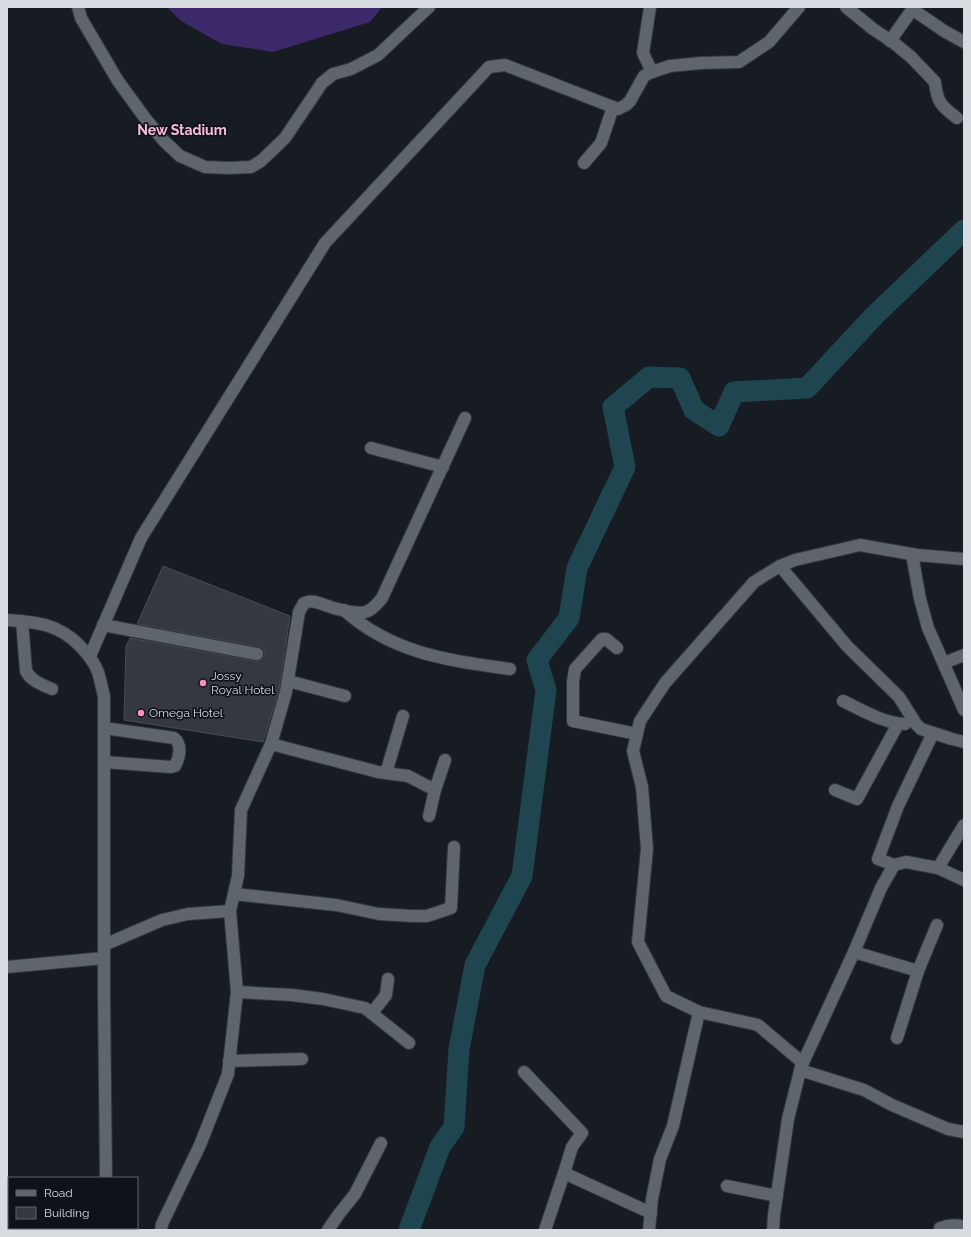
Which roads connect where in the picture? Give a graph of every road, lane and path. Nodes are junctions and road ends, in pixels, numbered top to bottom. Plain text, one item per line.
1 (78, 7) edge
2 (430, 7) edge
3 (650, 7) edge
4 (799, 7) edge
5 (846, 7) edge
6 (913, 8) edge
7 (890, 41) junction
8 (964, 42) edge
9 (652, 72) junction
10 (613, 107) junction
11 (957, 118) dead end
12 (584, 163) dead end
13 (466, 418) dead end
14 (370, 448) dead end
15 (442, 467) junction
16 (912, 554) junction
17 (964, 559) edge
18 (780, 566) junction
19 (344, 609) junction
20 (7, 620) edge
21 (22, 621) junction
22 (103, 625) junction
23 (617, 648) dead end
24 (256, 654) dead end
25 (964, 655) edge
26 (90, 656) junction
27 (944, 663) junction
28 (510, 669) dead end
29 (288, 681) junction
30 (52, 689) dead end
31 (345, 696) dead end
32 (843, 701) dead end
33 (964, 710) edge
34 (403, 716) dead end
35 (898, 724) junction
36 (916, 724) junction
37 (104, 728) junction
38 (933, 733) junction
39 (637, 734) junction
40 (964, 742) edge
41 (271, 744) junction
42 (445, 760) dead end
43 (104, 762) junction
44 (386, 773) junction
45 (435, 790) junction
46 (835, 790) dead end
47 (428, 816) dead end
48 (964, 825) edge
49 (454, 847) dead end
50 (894, 865) junction
51 (938, 868) junction
52 (964, 880) edge
53 (234, 894) junction
54 (230, 911) junction
55 (937, 925) dead end
56 (104, 945) junction
57 (854, 952) junction
58 (104, 958) junction
59 (7, 967) edge
60 (918, 970) junction
61 (388, 979) dead end
62 (237, 992) junction
63 (699, 1012) junction
64 (372, 1013) junction
65 (897, 1038) dead end
66 (408, 1043) dead end
67 (302, 1059) dead end
68 (229, 1061) junction
69 (801, 1066) junction
70 (524, 1072) dead end
71 (964, 1132) edge
72 (381, 1143) dead end
73 (564, 1173) junction
74 (106, 1177) edge
75 (727, 1186) dead end
76 (777, 1196) junction
77 (651, 1213) junction
78 (962, 1223) edge
79 (162, 1230) edge
80 (328, 1230) edge
81 (545, 1230) edge
82 (649, 1230) edge
83 (773, 1230) edge
84 (940, 1230) edge

1 - 2 street
3 - 9 street
4 - 9 street
5 - 7 street
6 - 7 street
6 - 8 street
7 - 11 street
9 - 10 street
10 - 12 street
10 - 22 street
13 - 15 street
14 - 15 street
15 - 19 street
16 - 17 street
16 - 18 street
16 - 27 street
18 - 36 street
18 - 39 street
19 - 28 street
19 - 29 street
20 - 21 street
21 - 26 street
21 - 30 street
22 - 24 street
22 - 26 street
23 - 39 street
25 - 27 street
26 - 37 street
27 - 33 street
29 - 31 street
29 - 41 street
32 - 35 street
34 - 44 street
35 - 36 street
35 - 46 street
36 - 38 street
37 - 43 street
37 - 43 street
38 - 40 street
38 - 50 street
39 - 63 street
41 - 44 street
41 - 53 street
42 - 45 street
43 - 56 street
44 - 45 street
45 - 47 street
48 - 51 street
49 - 53 street
50 - 51 street
50 - 57 street
51 - 52 street
53 - 54 street
54 - 56 street
54 - 62 street
55 - 60 street
56 - 58 street
57 - 60 street
57 - 69 street
58 - 59 street
58 - 74 street
60 - 65 street
61 - 64 street
62 - 64 street
62 - 68 street
63 - 69 street
63 - 77 street
64 - 66 street
67 - 68 street
68 - 79 street
69 - 71 street
69 - 76 street
70 - 73 street
72 - 80 street
73 - 77 street
73 - 81 street
75 - 76 street
76 - 83 street
77 - 82 street
78 - 84 street

